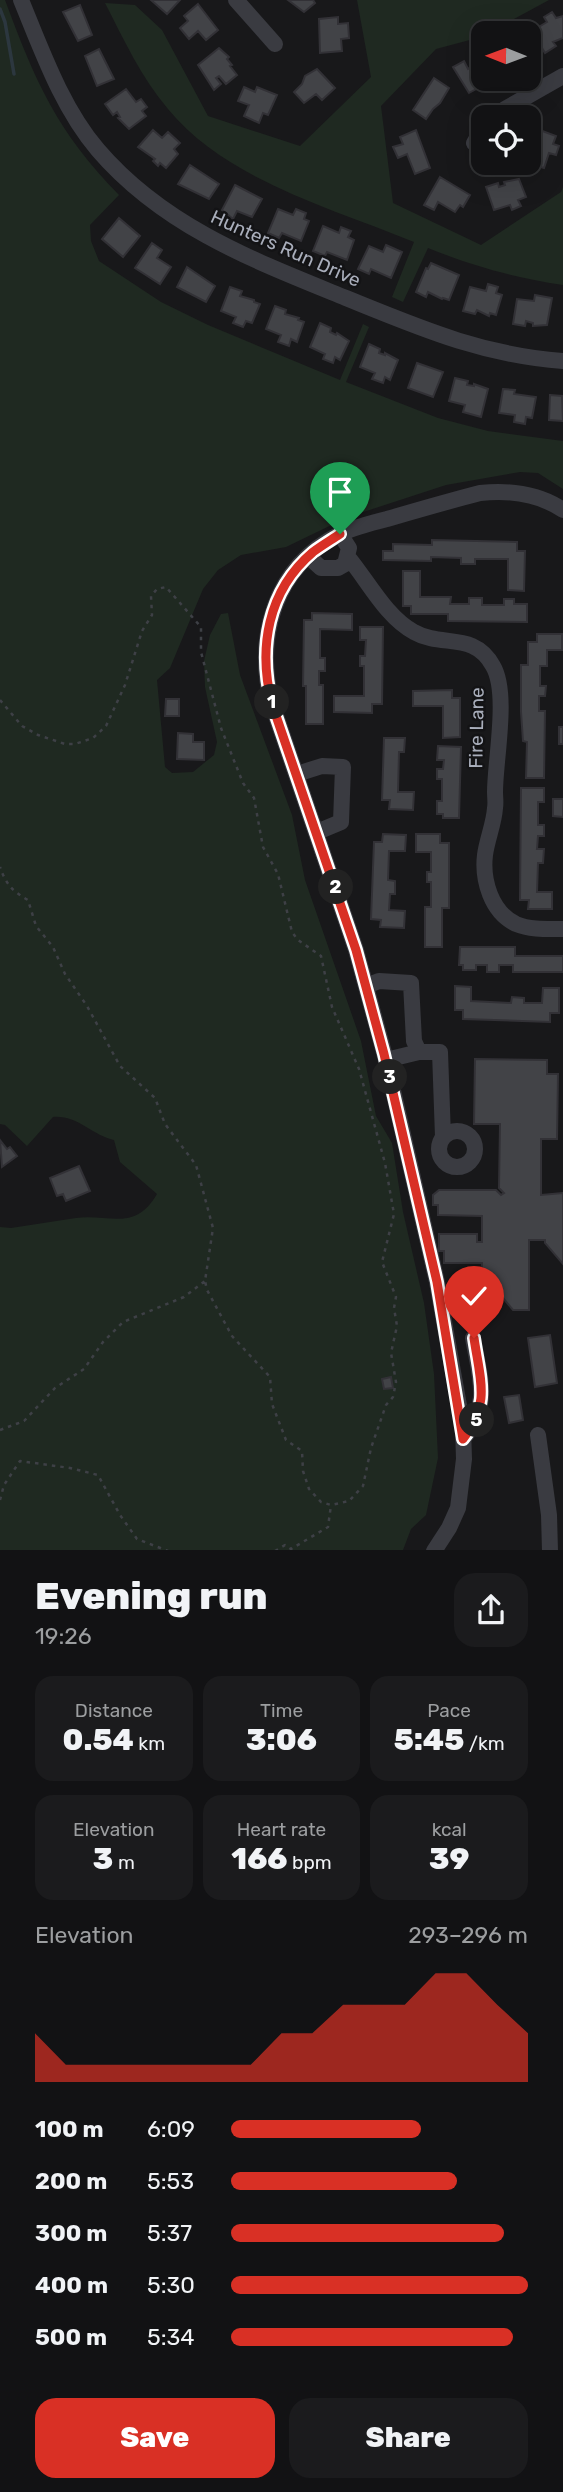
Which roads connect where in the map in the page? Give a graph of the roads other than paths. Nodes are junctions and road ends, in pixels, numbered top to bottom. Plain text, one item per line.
1 (21, 0) edge
2 (236, 0) edge
3 (275, 44) dead end
4 (563, 76) edge
5 (510, 105) edge
6 (563, 361) edge
7 (563, 510) edge
8 (340, 534) junction
9 (309, 557) junction
10 (348, 557) junction
11 (297, 774) junction
12 (317, 832) junction
13 (563, 929) edge
14 (366, 986) junction
15 (419, 1052) junction
16 (386, 1060) junction
17 (443, 1137) dead end
18 (474, 1338) dead end
19 (538, 1435) dead end
20 (463, 1439) junction
21 (434, 1550) edge
22 (550, 1550) edge

1 - 6 street, Hunters Run Drive
2 - 3 street
4 - 5 street
7 - 8 street
8 - 9 street
8 - 10 street
9 - 10 street
9 - 11 street
10 - 13 street, Fire Lane
11 - 12 street
11 - 12 street
12 - 14 street
14 - 15 street
14 - 16 street
15 - 16 street
15 - 17 street
16 - 20 street
18 - 20 street
19 - 22 street
20 - 21 street

